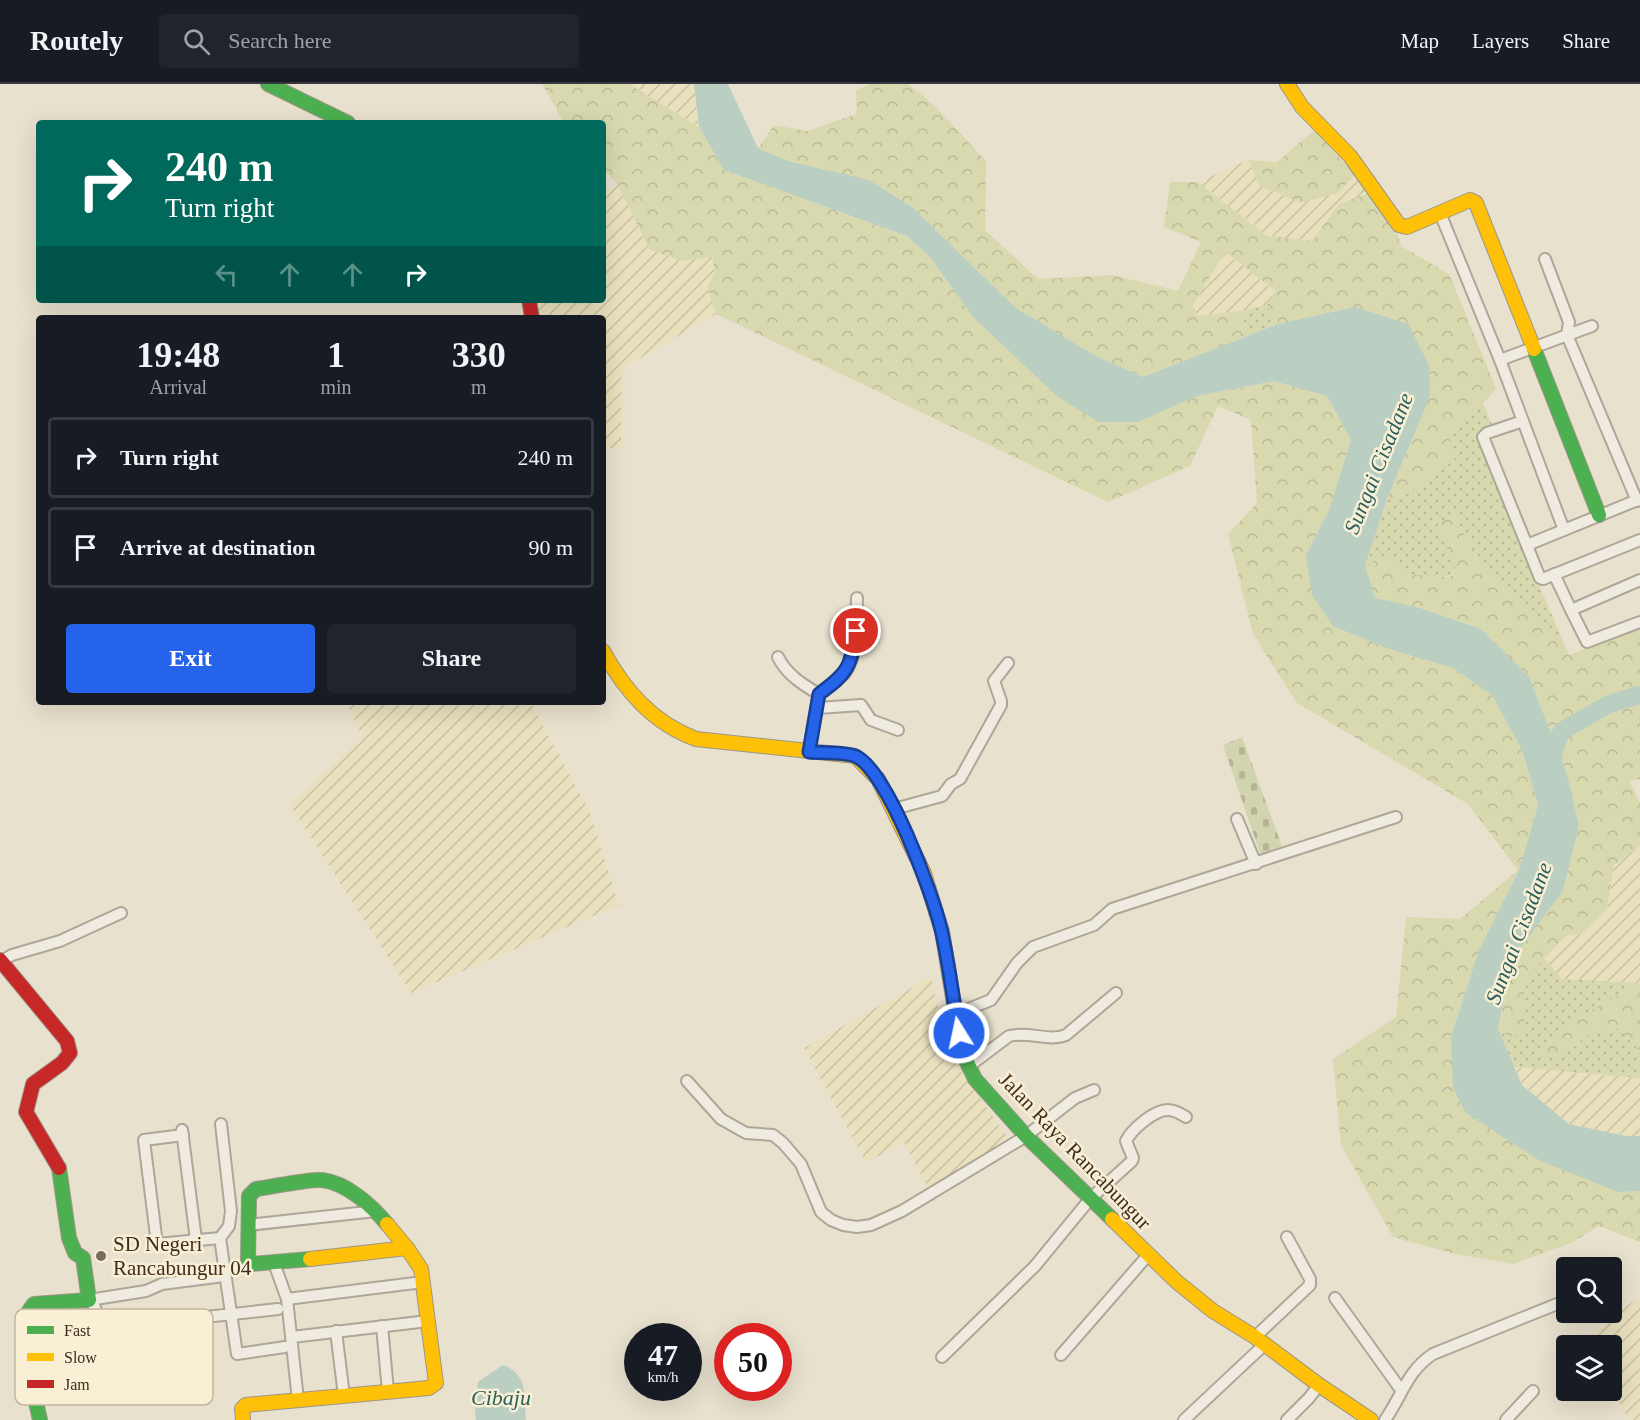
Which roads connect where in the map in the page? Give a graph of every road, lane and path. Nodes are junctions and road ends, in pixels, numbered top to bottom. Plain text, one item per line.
1 (268, 84) edge
2 (1287, 84) edge
3 (342, 120) edge
4 (1440, 213) junction
5 (1545, 259) dead end
6 (1592, 326) dead end
7 (1567, 335) junction
8 (1533, 348) junction
9 (1500, 360) junction
10 (1523, 421) junction
11 (1638, 500) edge
12 (1599, 515) junction
13 (1564, 530) junction
14 (1640, 540) edge
15 (1528, 548) junction
16 (1554, 574) junction
17 (1640, 580) edge
18 (856, 598) dead end
19 (1571, 610) junction
20 (1640, 622) edge
21 (606, 655) edge
22 (778, 657) dead end
23 (1008, 663) dead end
24 (819, 694) junction
25 (818, 708) junction
26 (898, 730) dead end
27 (809, 752) junction
28 (894, 809) junction
29 (1395, 818) dead end
30 (1237, 819) dead end
31 (1256, 864) junction
32 (120, 913) dead end
33 (1, 961) edge
34 (1116, 993) dead end
35 (956, 1014) junction
36 (968, 1067) junction
37 (687, 1081) dead end
38 (1094, 1089) dead end
39 (1186, 1117) dead end
40 (221, 1124) dead end
41 (1026, 1136) junction
42 (1089, 1199) junction
43 (376, 1211) junction
44 (248, 1225) junction
45 (1287, 1237) dead end
46 (219, 1238) junction
47 (196, 1240) junction
48 (407, 1248) junction
49 (1148, 1255) junction
50 (274, 1263) junction
51 (224, 1276) junction
52 (423, 1282) junction
53 (1335, 1298) dead end
54 (287, 1299) junction
55 (89, 1300) junction
56 (1556, 1304) edge
57 (30, 1309) edge
58 (96, 1309) edge
59 (279, 1309) dead end
60 (231, 1315) junction
61 (213, 1317) edge
62 (428, 1322) junction
63 (382, 1326) junction
64 (336, 1331) junction
65 (292, 1337) junction
66 (1260, 1341) junction
67 (285, 1347) dead end
68 (1061, 1355) dead end
69 (942, 1357) dead end
70 (1319, 1385) junction
71 (1401, 1390) junction
72 (388, 1391) junction
73 (1533, 1391) dead end
74 (344, 1396) junction
75 (298, 1400) junction
76 (34, 1405) edge
77 (40, 1420) edge
78 (243, 1420) edge
79 (1184, 1420) edge
80 (1287, 1420) edge
81 (1371, 1420) edge
82 (1385, 1420) edge
83 (1506, 1420) edge

1 - 3 street
2 - 4 street
4 - 8 street
4 - 9 street
5 - 7 street
6 - 7 street
7 - 8 street
7 - 11 street
8 - 9 street
8 - 12 street
9 - 10 street
10 - 13 street
10 - 15 street
11 - 12 street
12 - 13 street
13 - 15 street
14 - 16 street
15 - 16 street
16 - 19 street
17 - 19 street
18 - 24 street
19 - 20 street
21 - 27 street, Jalan Raya Rancabungur
22 - 24 street
23 - 28 street
24 - 25 street
25 - 26 street
25 - 27 street
27 - 28 street, Jalan Raya Rancabungur
28 - 35 street, Jalan Raya Rancabungur
29 - 31 street
30 - 31 street
31 - 35 street
32 - 33 street
33 - 55 street
34 - 36 street
35 - 36 street, Jalan Raya Rancabungur
36 - 41 street, Jalan Raya Rancabungur
37 - 41 street
38 - 41 street
39 - 42 street
40 - 46 street
41 - 42 street, Jalan Raya Rancabungur
42 - 49 street, Jalan Raya Rancabungur
42 - 69 street
43 - 44 street
43 - 44 street
43 - 48 street
44 - 50 street
45 - 66 street
46 - 47 street
46 - 51 street
47 - 47 street
48 - 50 street
48 - 52 street
49 - 66 street, Jalan Raya Rancabungur
49 - 68 street
50 - 54 street
51 - 55 street
51 - 60 street
52 - 54 street
52 - 62 street
53 - 71 street
54 - 65 street
55 - 57 street
55 - 58 street
56 - 71 street
59 - 60 street
60 - 61 street
60 - 67 street
62 - 63 street
62 - 72 street
63 - 64 street
63 - 72 street
64 - 65 street
64 - 74 street
65 - 75 street
66 - 70 street, Jalan Raya Rancabungur
66 - 79 street
70 - 80 street
70 - 81 street, Jalan Raya Rancabungur
71 - 82 street
72 - 74 street
73 - 83 street
74 - 75 street
75 - 78 street
76 - 77 street

